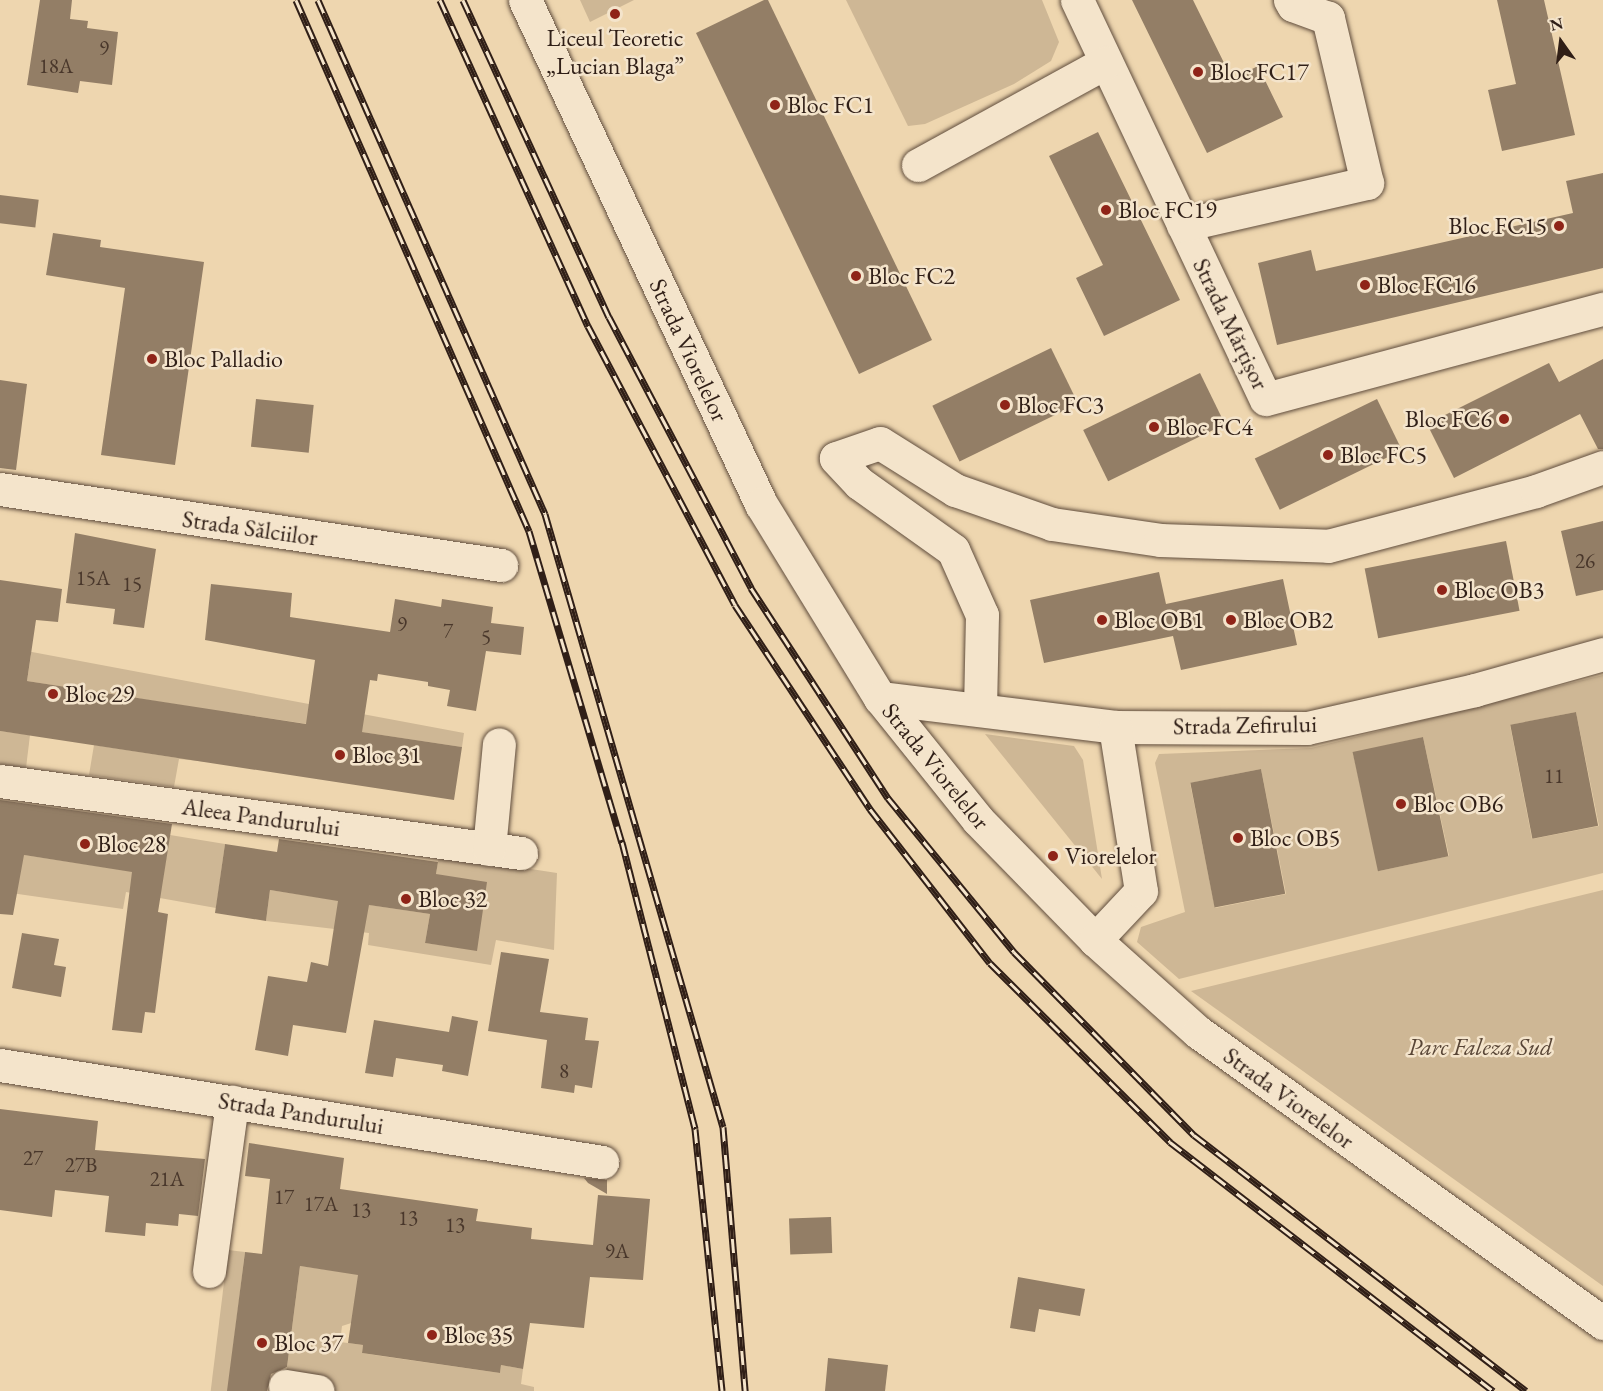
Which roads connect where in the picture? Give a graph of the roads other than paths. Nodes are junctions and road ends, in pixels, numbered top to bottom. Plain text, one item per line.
1 (525, 0) edge
2 (1077, 0) edge
3 (1290, 0) edge
4 (1106, 62) junction
5 (918, 165) dead end
6 (1183, 225) junction
7 (1603, 309) edge
8 (1603, 466) edge
9 (0, 489) edge
10 (501, 565) dead end
11 (1603, 654) edge
12 (880, 698) junction
13 (980, 710) junction
14 (1115, 727) junction
15 (499, 744) dead end
16 (0, 781) edge
17 (489, 849) junction
18 (521, 854) dead end
19 (1095, 940) junction
20 (0, 1065) edge
21 (232, 1102) junction
22 (602, 1162) dead end
23 (209, 1271) dead end
24 (1603, 1323) edge
25 (285, 1386) dead end
26 (318, 1391) edge

1 - 12 street, Strada Viorelelor
2 - 4 street, Strada Mărțișor
3 - 6 street
4 - 5 street
4 - 6 street, Strada Mărțișor
6 - 7 street, Strada Mărțișor
8 - 13 street
9 - 10 street, Strada Sălciilor
11 - 14 street, Strada Zefirului
12 - 13 street, Strada Zefirului
12 - 19 street, Strada Viorelelor
13 - 14 street, Strada Zefirului
14 - 19 street
15 - 17 street
16 - 17 street, Aleea Pandurului
17 - 18 street, Aleea Pandurului
19 - 24 street, Strada Viorelelor
20 - 21 street, Strada Pandurului
21 - 22 street, Strada Pandurului
21 - 23 street
25 - 26 street

